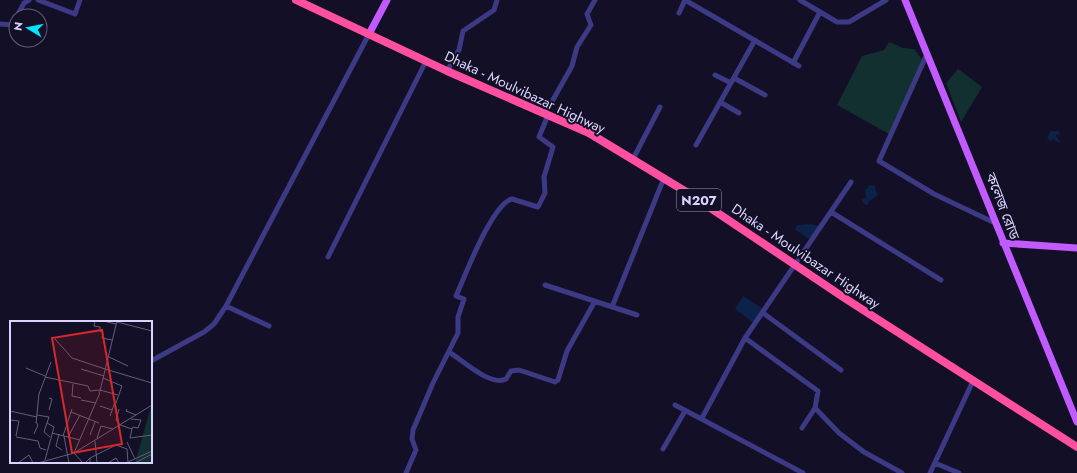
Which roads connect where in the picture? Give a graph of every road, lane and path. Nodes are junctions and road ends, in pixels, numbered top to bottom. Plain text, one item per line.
1 (29, 0) edge
2 (38, 0) edge
3 (80, 0) edge
4 (296, 0) edge
5 (387, 0) edge
6 (497, 0) edge
7 (595, 0) edge
8 (800, 0) edge
9 (886, 0) edge
10 (905, 0) edge
11 (22, 8) edge
12 (820, 12) junction
13 (679, 13) dead end
14 (369, 34) junction
15 (755, 40) junction
16 (927, 54) junction
17 (426, 61) junction
18 (793, 63) junction
19 (800, 66) dead end
20 (448, 71) junction
21 (715, 75) dead end
22 (732, 81) junction
23 (765, 95) dead end
24 (720, 102) junction
25 (660, 107) dead end
26 (738, 113) dead end
27 (546, 114) junction
28 (696, 145) dead end
29 (633, 159) junction
30 (664, 178) junction
31 (851, 182) dead end
32 (831, 212) junction
33 (995, 223) junction
34 (1003, 243) junction
35 (1077, 248) edge
36 (328, 257) dead end
37 (795, 264) junction
38 (941, 280) dead end
39 (545, 285) dead end
40 (595, 301) junction
41 (226, 306) junction
42 (612, 307) junction
43 (763, 313) junction
44 (637, 315) dead end
45 (269, 326) dead end
46 (745, 338) junction
47 (448, 352) junction
48 (152, 360) edge
49 (840, 370) dead end
50 (974, 381) junction
51 (675, 405) dead end
52 (815, 408) junction
53 (684, 410) junction
54 (702, 418) junction
55 (1077, 422) edge
56 (802, 428) dead end
57 (1077, 447) edge
58 (663, 449) dead end
59 (935, 463) junction
60 (406, 473) edge
61 (803, 473) edge
62 (902, 473) edge
63 (930, 473) edge
64 (959, 473) edge

1 - 11 street
2 - 3 street
4 - 14 highway, Dhaka - Moulvibazar Highway / N207
5 - 14 main road
6 - 20 street
7 - 27 street
8 - 12 street
9 - 12 street
10 - 16 main road, কলেজ রোড
12 - 18 street
13 - 15 street
14 - 17 highway, Dhaka - Moulvibazar Highway / N207
14 - 41 street
15 - 18 street
15 - 22 street
16 - 33 main road, কলেজ রোড
16 - 33 street
17 - 20 highway, Dhaka - Moulvibazar Highway / N207
17 - 36 street
18 - 19 street
20 - 27 highway, Dhaka - Moulvibazar Highway / N207
21 - 22 street
22 - 23 street
22 - 24 street
24 - 26 street
24 - 28 street
25 - 29 street
27 - 29 highway, Dhaka - Moulvibazar Highway / N207
27 - 47 street
29 - 30 highway, Dhaka - Moulvibazar Highway / N207
30 - 37 highway, Dhaka - Moulvibazar Highway / N207
30 - 42 street
31 - 32 street
32 - 37 street
32 - 38 street
33 - 34 main road, কলেজ রোড
34 - 35 main road
34 - 55 main road, কলেজ রোড
37 - 43 street
37 - 50 highway, Dhaka - Moulvibazar Highway / N207
39 - 40 street
40 - 42 street
40 - 47 street
41 - 45 street
41 - 48 street
42 - 44 street
43 - 46 street
43 - 49 street
46 - 52 street
46 - 54 street
47 - 60 street
50 - 57 highway, Dhaka - Moulvibazar Highway / N207
50 - 59 street
51 - 53 street
52 - 56 street
52 - 62 street
53 - 54 street
53 - 58 street
54 - 61 street
59 - 63 street
59 - 64 street

